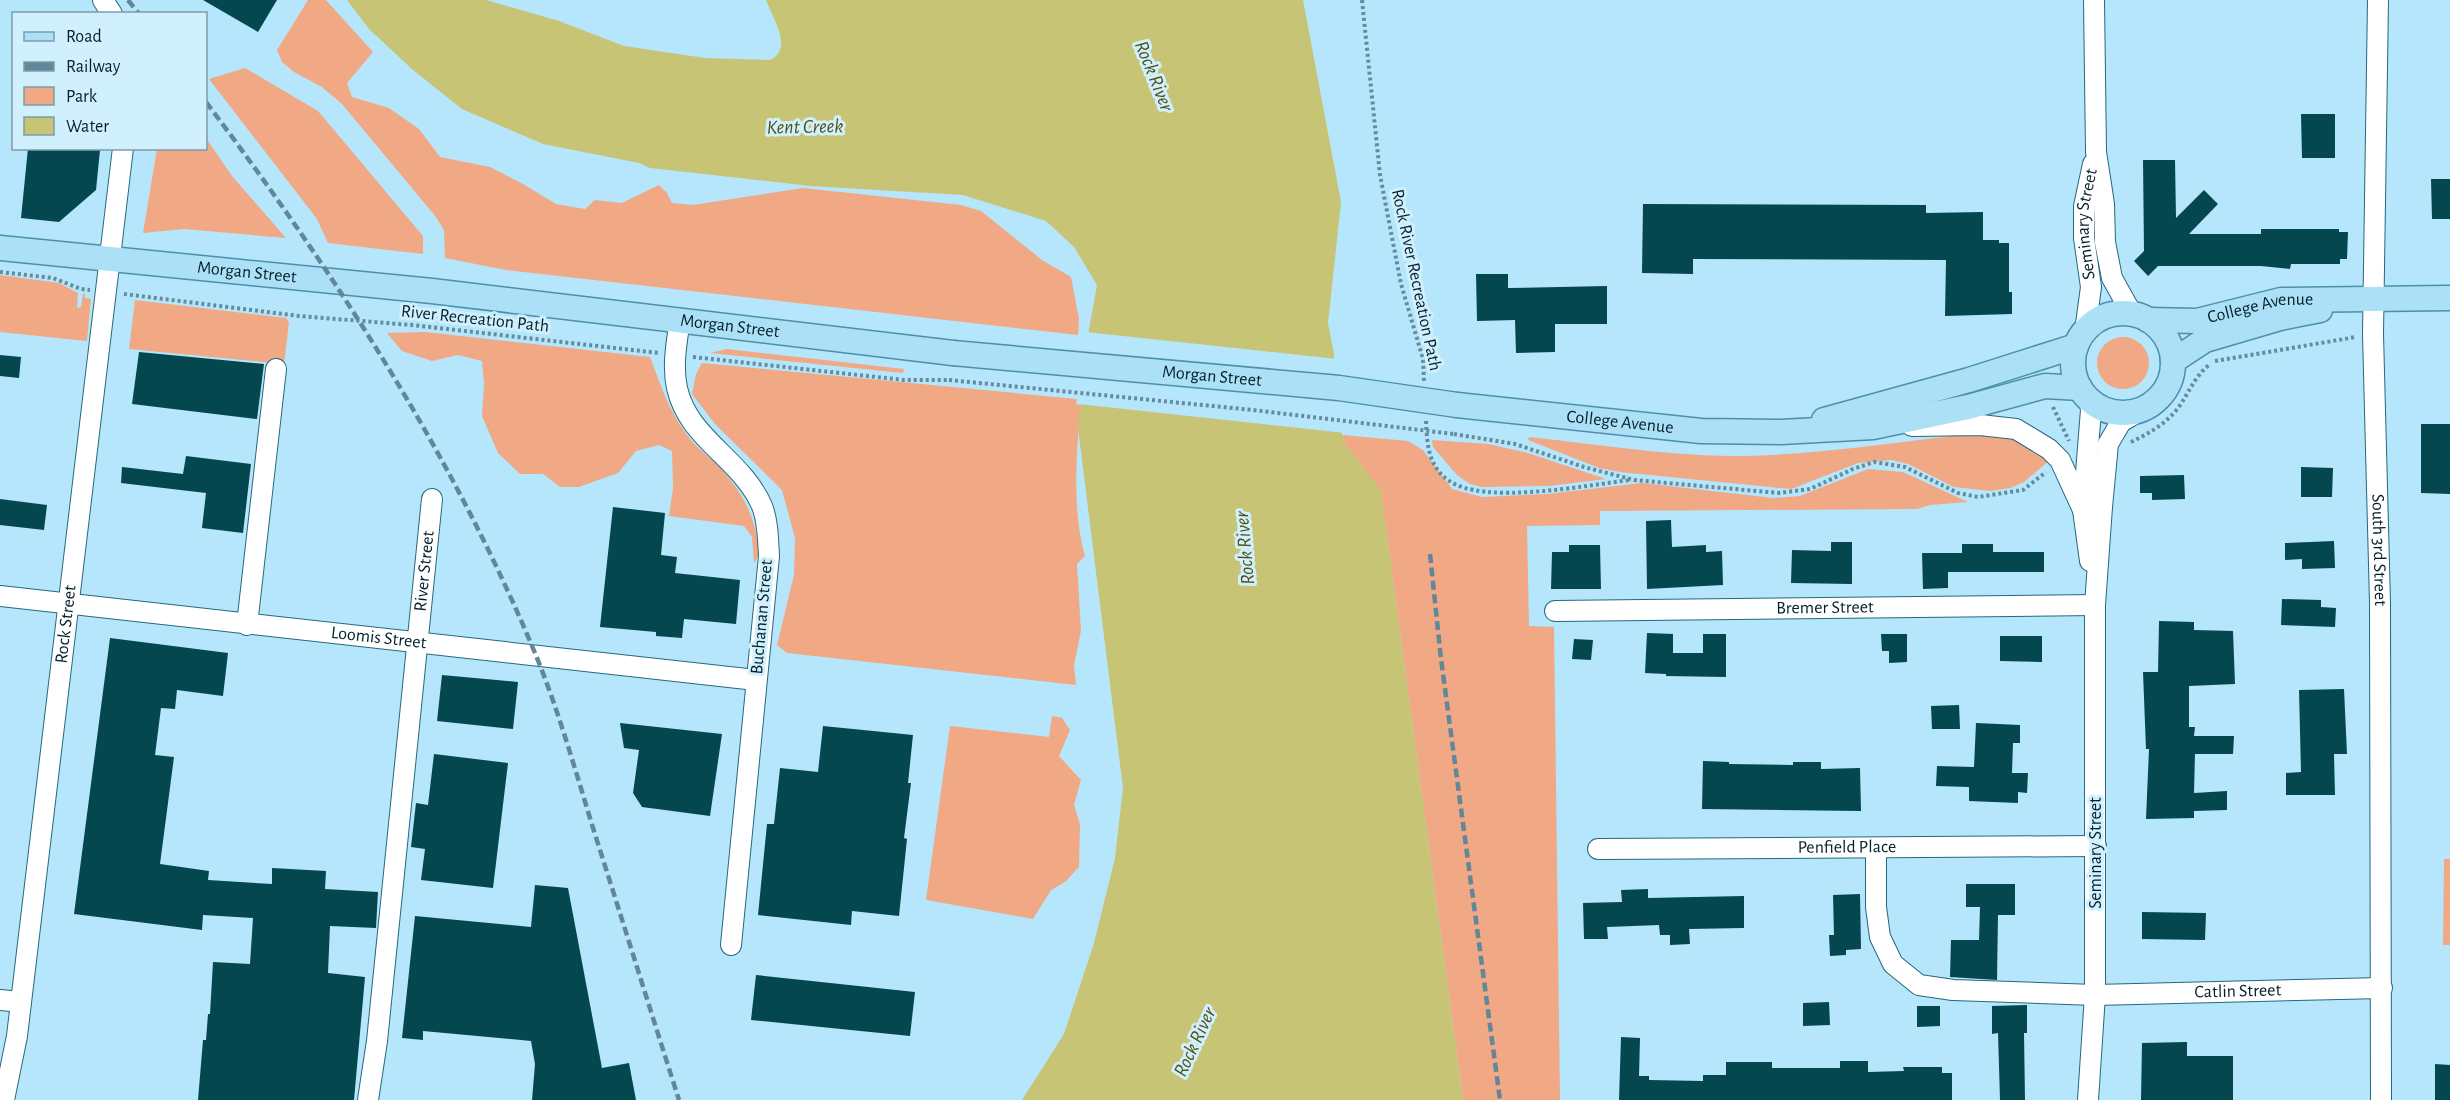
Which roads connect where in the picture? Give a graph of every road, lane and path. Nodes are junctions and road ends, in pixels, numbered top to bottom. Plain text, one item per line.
1 (1362, 0) edge
2 (2094, 0) edge
3 (2378, 0) edge
4 (123, 150) edge
5 (2096, 152) junction
6 (0, 248) edge
7 (110, 260) junction
8 (0, 272) edge
9 (106, 292) junction
10 (2374, 298) junction
11 (2450, 298) edge
12 (2140, 317) junction
13 (680, 319) junction
14 (2373, 334) junction
15 (2081, 338) junction
16 (675, 355) junction
17 (2173, 361) junction
18 (276, 369) dead end
19 (1425, 393) dead end
20 (2085, 394) junction
21 (1457, 405) joint
22 (2052, 405) dead end
23 (2140, 410) junction
24 (1426, 415) dead end
25 (1873, 427) junction
26 (1781, 432) junction
27 (2129, 443) dead end
28 (2072, 449) dead end
29 (2050, 470) dead end
30 (1634, 480) junction
31 (432, 499) dead end
32 (2083, 510) junction
33 (0, 596) edge
34 (68, 604) junction
35 (2095, 605) junction
36 (1555, 611) dead end
37 (247, 625) junction
38 (416, 643) junction
39 (756, 680) junction
40 (2096, 846) junction
41 (1876, 848) junction
42 (1598, 849) dead end
43 (731, 945) dead end
44 (2382, 988) junction
45 (2095, 995) junction
46 (0, 1000) edge
47 (21, 1002) junction
48 (4, 1100) edge
49 (368, 1100) edge
50 (2088, 1100) edge
51 (2381, 1100) edge

1 - 19 path, Rock River Recreation Path
2 - 5 street, Seminary Street
3 - 10 street, South 3rd Street
4 - 7 street, Rock Street
5 - 12 street, Seminary Street
5 - 15 street, Seminary Street
6 - 7 main road, Morgan Street
7 - 9 street, Rock Street
7 - 13 main road, Morgan Street
8 - 9 path, River Recreation Path
9 - 16 path, River Recreation Path
9 - 34 street, Rock Street
10 - 11 main road, College Avenue
10 - 12 main road, College Avenue
10 - 14 street, South 3rd Street
10 - 17 main road, College Avenue
12 - 15 main road, College Avenue
12 - 17 main road
13 - 16 street, Buchanan Street
13 - 21 main road, Morgan Street, bridge
14 - 27 path
14 - 44 street, South 3rd Street
15 - 20 main road
15 - 26 main road, College Avenue
16 - 30 path, River Recreation Path, bridge
16 - 39 street, Buchanan Street
17 - 23 main road
18 - 37 street
20 - 23 main road, College Avenue
20 - 25 main road, College Avenue
20 - 32 street, Seminary Street
21 - 26 main road, College Avenue
22 - 28 path
23 - 35 street, Seminary Street
24 - 30 path
25 - 26 main road, College Avenue
25 - 32 street
29 - 30 path
31 - 38 street, River Street
32 - 35 street, Seminary Street
33 - 34 street, Loomis Street
34 - 37 street, Loomis Street
34 - 47 street, Rock Street
35 - 36 street, Bremer Street
35 - 40 street, Seminary Street
37 - 38 street, Loomis Street
38 - 39 street, Loomis Street
38 - 49 street, River Street
39 - 43 street, Buchanan Street
40 - 41 street, Penfield Place
40 - 45 street, Seminary Street
41 - 42 street, Penfield Place
41 - 45 street, Catlin Street
44 - 45 street, Catlin Street
44 - 51 street, South 3rd Street
45 - 50 street, Seminary Street
46 - 47 street
47 - 48 street, Rock Street

